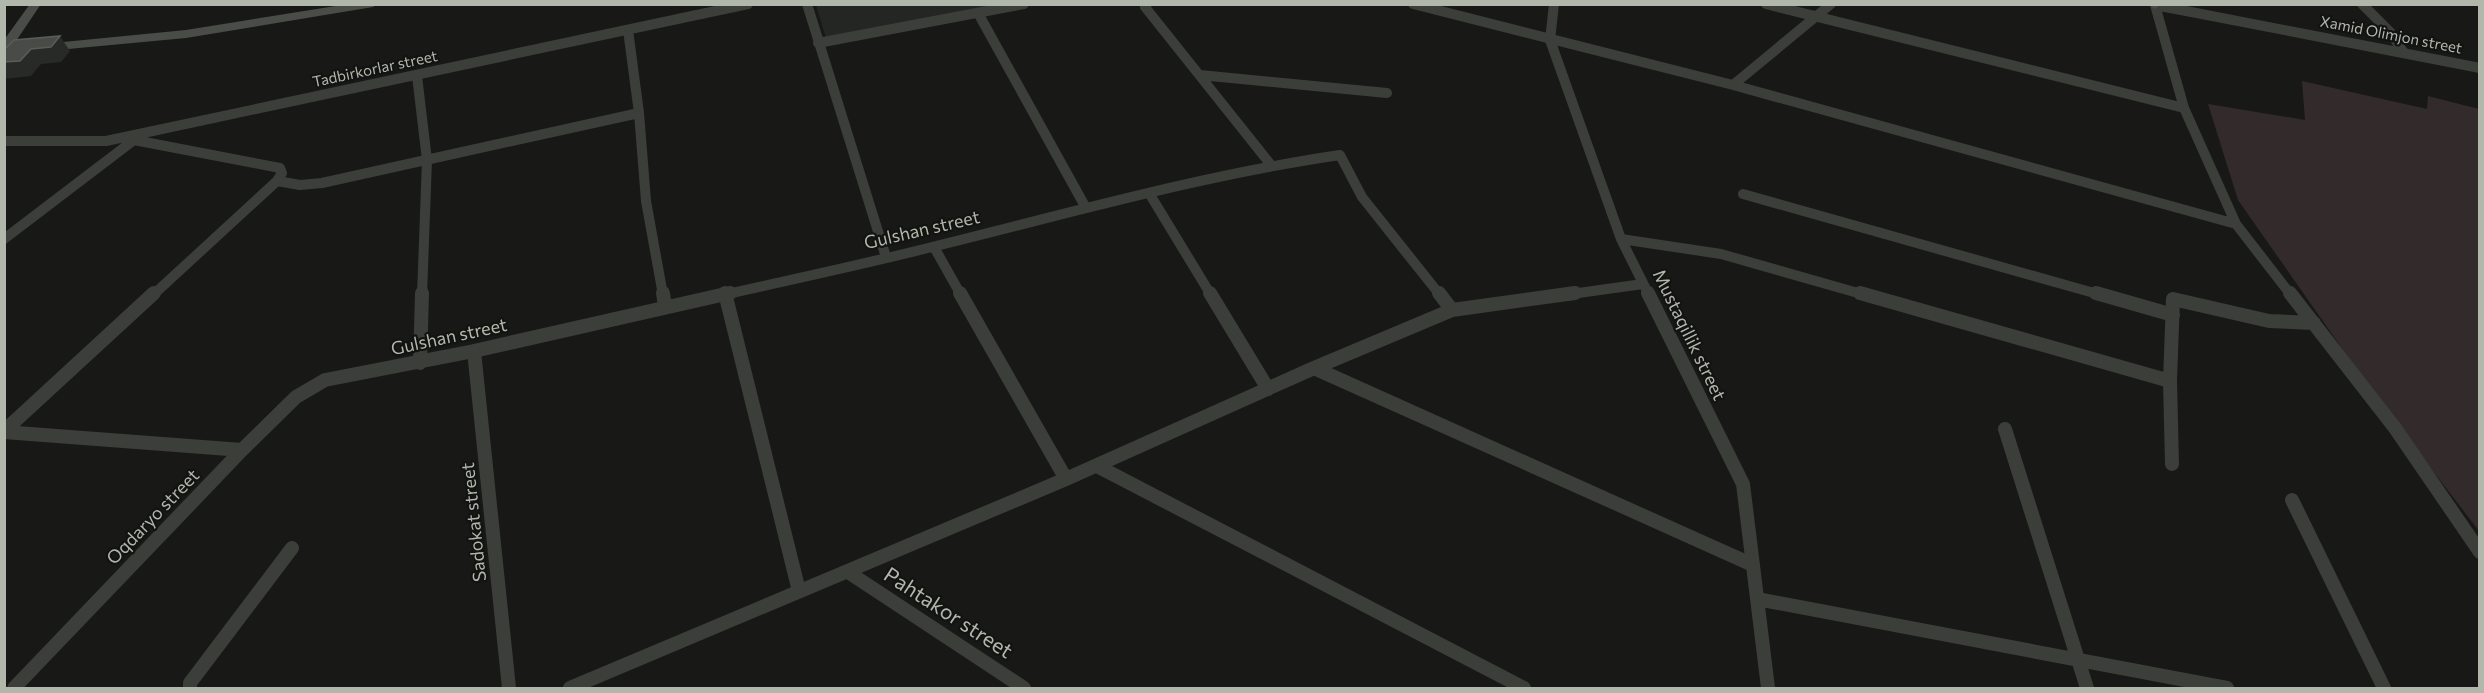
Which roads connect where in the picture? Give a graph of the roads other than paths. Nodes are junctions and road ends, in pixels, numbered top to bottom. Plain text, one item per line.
1 (36, 4) edge
2 (373, 4) edge
3 (748, 4) edge
4 (807, 4) edge
5 (1023, 4) edge
6 (1147, 4) edge
7 (1413, 4) edge
8 (1554, 4) edge
9 (1766, 4) edge
10 (1831, 4) edge
11 (2155, 4) edge
12 (2362, 4) edge
13 (978, 13) junction
14 (1816, 17) junction
15 (628, 30) junction
16 (1551, 40) junction
17 (818, 43) junction
18 (4, 50) edge
19 (2404, 53) junction
20 (2480, 68) edge
21 (1200, 75) junction
22 (417, 76) junction
23 (1733, 85) junction
24 (1387, 93) dead end
25 (2184, 108) junction
26 (639, 113) junction
27 (134, 140) junction
28 (4, 141) edge
29 (106, 141) junction
30 (427, 160) junction
31 (1271, 165) junction
32 (277, 181) junction
33 (1149, 193) junction
34 (1743, 194) dead end
35 (1086, 208) junction
36 (2236, 224) junction
37 (4, 239) edge
38 (1621, 239) junction
39 (934, 247) junction
40 (886, 257) junction
41 (1643, 284) junction
42 (725, 293) junction
43 (665, 306) junction
44 (1452, 310) junction
45 (2173, 315) junction
46 (2314, 323) junction
47 (474, 351) junction
48 (420, 363) junction
49 (1314, 368) junction
50 (325, 380) joint
51 (2170, 381) junction
52 (1268, 389) junction
53 (2005, 429) dead end
54 (4, 431) edge
55 (242, 450) junction
56 (2172, 464) dead end
57 (1097, 466) junction
58 (1066, 479) junction
59 (2292, 500) dead end
60 (292, 548) dead end
61 (2480, 552) edge
62 (1753, 565) junction
63 (848, 572) junction
64 (799, 591) junction
65 (1757, 599) junction
66 (2079, 660) junction
67 (14, 688) edge
68 (190, 688) edge
69 (509, 688) edge
70 (570, 688) edge
71 (1024, 688) edge
72 (1524, 688) edge
73 (1768, 688) edge
74 (2087, 688) edge
75 (2227, 688) edge
76 (2384, 688) edge

1 - 18 street
2 - 18 street
3 - 15 street, Tadbirkorlar street
4 - 17 street
5 - 13 street
6 - 21 street
7 - 16 street
8 - 16 street, Mustaqillik street
9 - 14 street
10 - 14 street
11 - 19 street, Xamid Olimjon street
11 - 25 street
12 - 19 street
13 - 17 street
13 - 35 street
14 - 23 street
14 - 25 street
15 - 22 street, Tadbirkorlar street
15 - 26 street
16 - 23 street
16 - 38 street, Mustaqillik street
17 - 40 street
19 - 20 street, Xamid Olimjon street
21 - 24 street
21 - 31 street
22 - 29 street, Tadbirkorlar street
22 - 30 street
23 - 36 street
25 - 36 street
26 - 30 street
26 - 43 street
27 - 29 street
27 - 32 street
27 - 37 street
28 - 29 street, Tadbirkorlar street
30 - 32 street
30 - 48 street
31 - 33 street, Gulshan street
31 - 44 street, Gulshan street
32 - 54 street
33 - 35 street, Gulshan street
33 - 52 street
34 - 45 street
35 - 39 street, Gulshan street
36 - 46 street
38 - 41 street, Mustaqillik street
38 - 51 street
39 - 40 street, Gulshan street
39 - 58 street
40 - 42 street, Gulshan street
41 - 44 street
41 - 62 street, Mustaqillik street
42 - 43 street, Gulshan street
42 - 64 street
43 - 47 street, Gulshan street
44 - 49 street
45 - 46 street
45 - 51 street
46 - 61 street
47 - 48 street, Gulshan street
47 - 69 street, Sadokat street
48 - 50 street, Gulshan street
49 - 52 street
49 - 62 street
50 - 55 street, Oqdaryo street
51 - 56 street
52 - 57 street
53 - 66 street
54 - 55 street
55 - 67 street, Oqdaryo street
57 - 58 street
57 - 72 street
58 - 63 street
59 - 76 street
60 - 68 street
62 - 65 street, Mustaqillik street
63 - 64 street
63 - 71 street, Pahtakor street
64 - 70 street
65 - 66 street
65 - 73 street, Mustaqillik street
66 - 74 street
66 - 75 street

